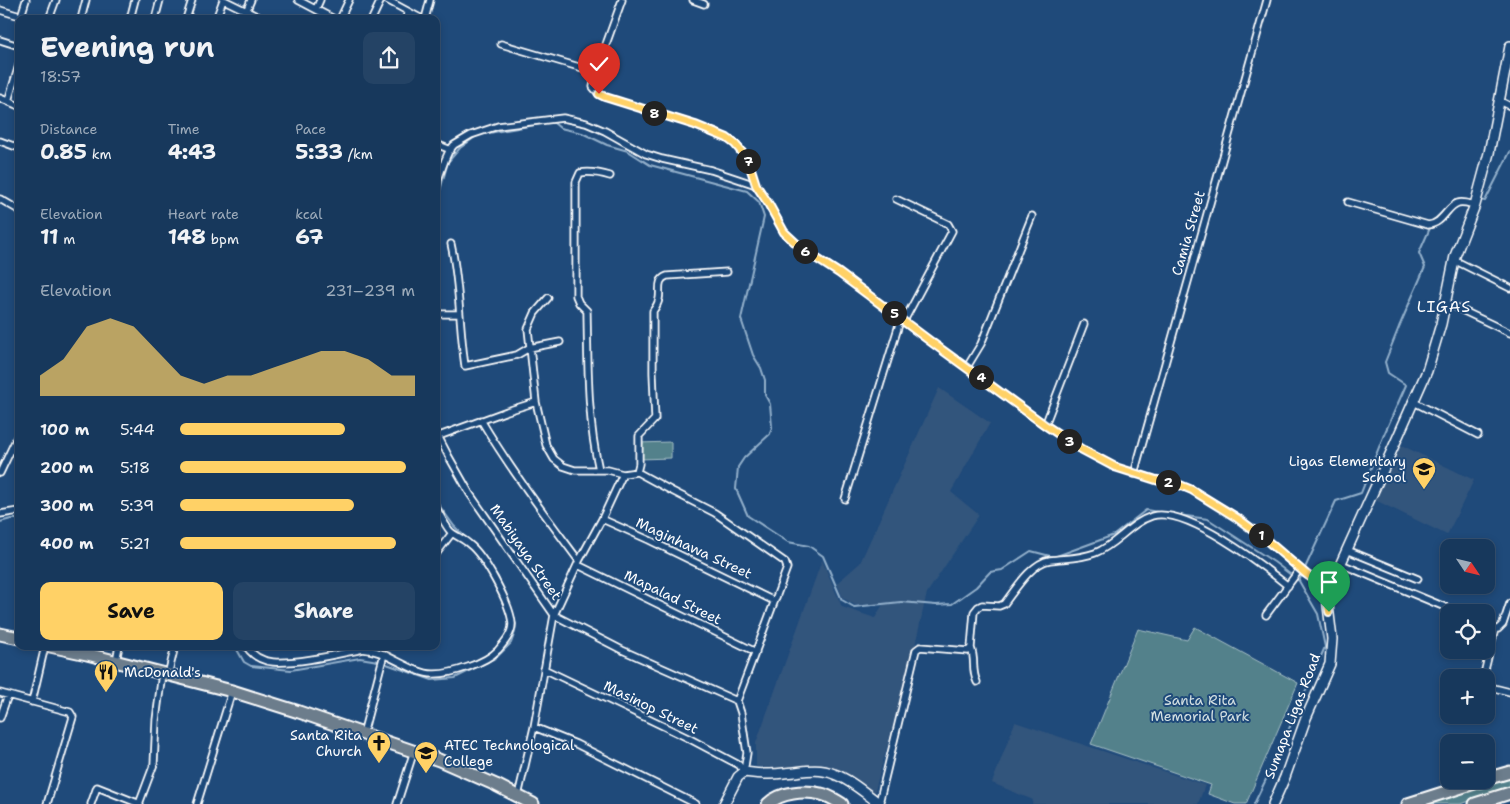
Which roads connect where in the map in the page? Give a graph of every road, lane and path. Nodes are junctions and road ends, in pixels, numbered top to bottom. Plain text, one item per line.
1 (26, 0) edge
2 (56, 0) edge
3 (86, 0) edge
4 (135, 0) edge
5 (160, 0) edge
6 (192, 0) edge
7 (223, 0) edge
8 (251, 0) edge
9 (298, 0) edge
10 (320, 0) edge
11 (349, 0) edge
12 (381, 0) edge
13 (387, 0) edge
14 (430, 0) edge
15 (622, 0) edge
16 (693, 0) edge
17 (1267, 0) edge
18 (704, 4) dead end
19 (316, 9) junction
20 (0, 10) edge
21 (245, 11) junction
22 (409, 12) junction
23 (18, 15) edge
24 (21, 15) edge
25 (50, 15) edge
26 (82, 15) edge
27 (131, 15) edge
28 (155, 15) edge
29 (187, 15) edge
30 (217, 15) edge
31 (244, 15) edge
32 (254, 15) edge
33 (327, 15) edge
34 (342, 15) edge
35 (374, 15) edge
36 (407, 15) edge
37 (415, 15) edge
38 (424, 15) edge
39 (0, 40) edge
40 (501, 44) dead end
41 (15, 45) edge
42 (1510, 46) edge
43 (596, 72) junction
44 (15, 82) edge
45 (0, 98) edge
46 (8, 101) junction
47 (1500, 101) junction
48 (15, 104) edge
49 (1510, 106) edge
50 (0, 141) edge
51 (440, 146) edge
52 (15, 147) edge
53 (450, 150) junction
54 (440, 172) edge
55 (610, 176) dead end
56 (756, 185) junction
57 (0, 199) edge
58 (896, 199) dead end
59 (1348, 202) dead end
60 (1474, 205) junction
61 (15, 208) edge
62 (1032, 216) dead end
63 (451, 244) dead end
64 (1454, 260) junction
65 (727, 272) dead end
66 (1510, 288) edge
67 (548, 298) dead end
68 (1446, 302) junction
69 (440, 314) edge
70 (459, 314) junction
71 (903, 320) junction
72 (1084, 324) dead end
73 (1510, 333) edge
74 (560, 342) dead end
75 (529, 348) junction
76 (967, 368) junction
77 (1412, 401) junction
78 (536, 402) junction
79 (481, 420) junction
80 (1045, 425) junction
81 (440, 433) edge
82 (1478, 435) dead end
83 (440, 440) edge
84 (15, 441) edge
85 (600, 470) junction
86 (637, 472) junction
87 (0, 473) edge
88 (623, 474) junction
89 (1134, 474) junction
90 (845, 499) dead end
91 (15, 512) edge
92 (0, 514) edge
93 (440, 514) edge
94 (602, 520) junction
95 (452, 532) junction
96 (440, 548) edge
97 (1347, 550) junction
98 (578, 563) junction
99 (1341, 564) junction
100 (1299, 571) junction
101 (1418, 579) dead end
102 (1290, 584) junction
103 (1326, 588) junction
104 (774, 601) junction
105 (1510, 603) edge
106 (1440, 605) edge
107 (554, 614) junction
108 (1266, 615) dead end
109 (1495, 629) edge
110 (0, 634) edge
111 (15, 637) edge
112 (971, 648) junction
113 (44, 650) edge
114 (68, 650) edge
115 (118, 650) edge
116 (174, 650) edge
117 (249, 650) edge
118 (363, 650) edge
119 (375, 650) edge
120 (756, 652) junction
121 (383, 656) junction
122 (116, 661) junction
123 (544, 669) junction
124 (165, 674) junction
125 (977, 682) dead end
126 (1495, 688) edge
127 (232, 691) junction
128 (1510, 692) edge
129 (0, 693) edge
130 (8, 695) junction
131 (737, 701) junction
132 (32, 702) junction
133 (0, 718) edge
134 (534, 727) junction
135 (363, 734) junction
136 (414, 751) junction
137 (744, 772) junction
138 (1510, 772) edge
139 (1495, 777) edge
140 (1456, 789) edge
141 (1510, 793) edge
142 (518, 796) junction
143 (47, 804) edge
144 (91, 804) edge
145 (140, 804) edge
146 (197, 804) edge
147 (397, 804) edge
148 (533, 804) edge
149 (696, 804) edge
150 (724, 804) edge
151 (768, 804) edge
152 (842, 804) edge
153 (880, 804) edge
154 (1273, 804) edge
155 (1408, 804) edge
156 (1475, 804) edge

1 - 24 street
2 - 25 street
3 - 26 street
4 - 27 street
5 - 28 street
6 - 29 street
7 - 21 street
7 - 30 street
8 - 21 street
9 - 19 street
10 - 19 street
11 - 34 street
12 - 35 street
13 - 22 street
14 - 38 street
15 - 43 street
16 - 18 street
17 - 89 street, Camia Street
19 - 33 street
20 - 23 street
21 - 31 street
21 - 32 street
22 - 36 street
22 - 37 street
39 - 41 street
40 - 43 street
42 - 47 main road
43 - 56 street
44 - 46 street
45 - 46 street
46 - 48 street
47 - 49 street
47 - 60 main road
50 - 52 street
51 - 53 street
53 - 54 street
53 - 56 street
55 - 85 street
56 - 71 street
57 - 61 street
58 - 71 street
59 - 60 street
60 - 64 main road
62 - 76 street
63 - 70 street
64 - 66 street
64 - 68 main road
65 - 86 street
67 - 75 street
68 - 73 street
68 - 77 main road
69 - 70 street
70 - 75 street
71 - 76 street
71 - 90 street
72 - 80 street
74 - 75 street
75 - 78 street
76 - 80 street
77 - 82 street
77 - 97 main road
78 - 79 street
78 - 85 street
79 - 81 street
79 - 98 street
80 - 89 street
83 - 107 street, Mabiyaya Street
84 - 87 street
85 - 88 street
86 - 88 street
86 - 104 street
88 - 94 street
89 - 100 street
91 - 92 street
93 - 95 street
94 - 98 street
94 - 104 street, Maginhawa Street
95 - 96 street
95 - 121 street
97 - 99 main road
97 - 101 street
98 - 107 street
98 - 120 street, Mapalad Street
99 - 103 main road
99 - 106 street
100 - 102 street
100 - 103 street
102 - 108 street
102 - 112 street
103 - 154 main road, Sumapa Ligas Road
104 - 120 street
105 - 109 street
107 - 123 street
107 - 131 street, Mabiyaya Street
110 - 111 highway
112 - 125 street
112 - 153 street
113 - 132 street
114 - 122 highway
115 - 122 street
116 - 124 street
117 - 118 street
119 - 121 street
120 - 131 street
121 - 135 street
122 - 124 highway
123 - 134 street
123 - 137 street, Masinop Street
124 - 127 highway
124 - 145 street
126 - 128 street
127 - 135 highway
127 - 146 street
129 - 130 street
130 - 132 street
130 - 133 street
131 - 137 street
132 - 143 street
134 - 142 street
134 - 149 street
135 - 136 highway
136 - 142 highway
136 - 147 street
137 - 150 main road
137 - 153 main road
138 - 139 highway
140 - 155 highway
141 - 156 highway
142 - 148 highway
144 - 145 street
151 - 152 highway

